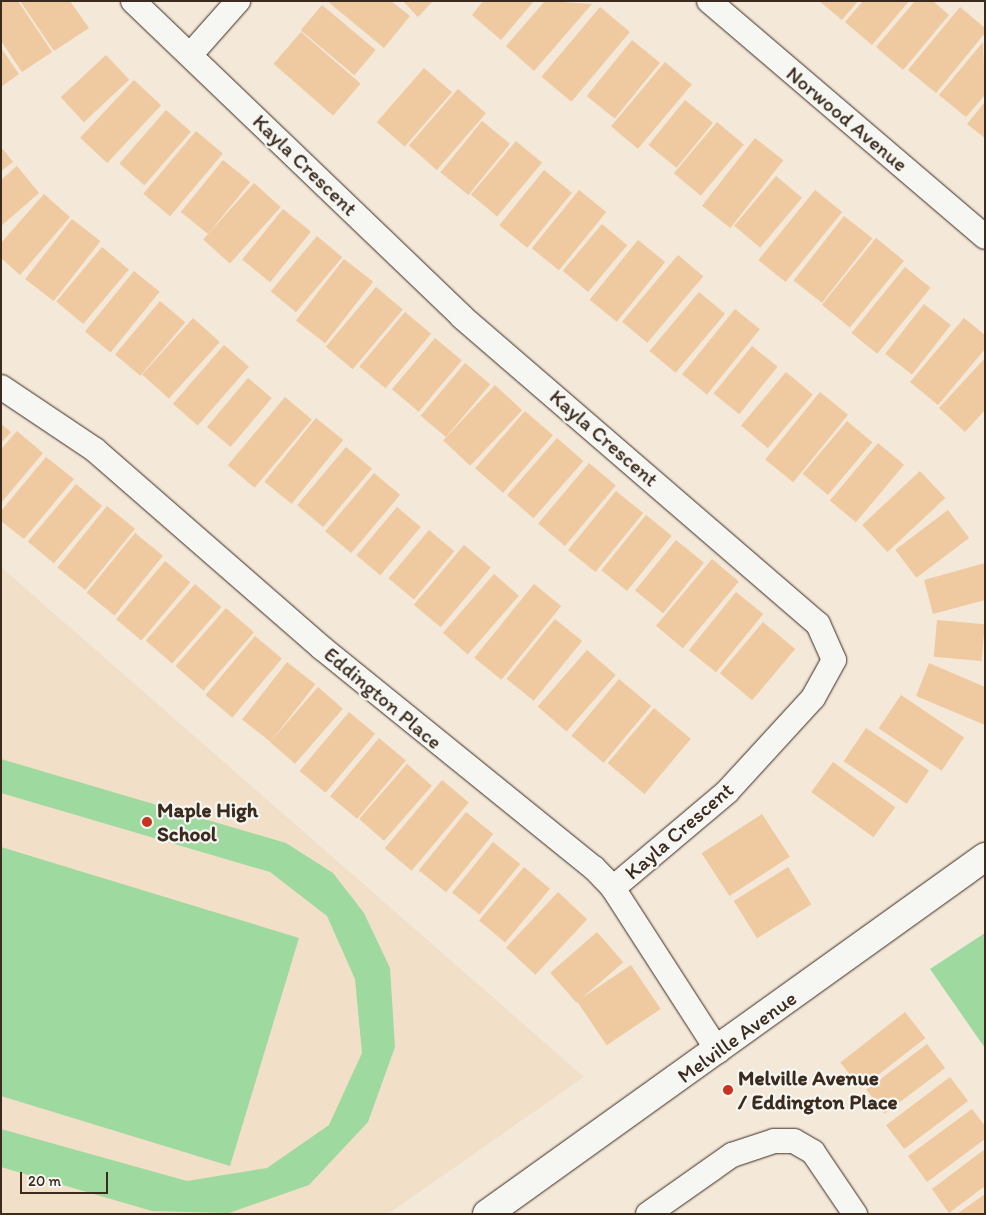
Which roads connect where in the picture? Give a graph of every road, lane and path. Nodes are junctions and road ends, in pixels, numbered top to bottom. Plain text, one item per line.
1 (133, 1) edge
2 (238, 1) edge
3 (709, 1) edge
4 (191, 54) junction
5 (985, 237) edge
6 (1, 388) edge
7 (985, 857) edge
8 (613, 888) junction
9 (718, 1051) junction
10 (486, 1214) edge
11 (648, 1214) edge
12 (855, 1214) edge

1 - 4 street, Kayla Crescent
2 - 4 street
3 - 5 street, Norwood Avenue
4 - 8 street, Kayla Crescent
6 - 8 street, Eddington Place
7 - 9 street, Melville Avenue
8 - 9 street, Eddington Place
9 - 10 street, Melville Avenue
11 - 12 street

